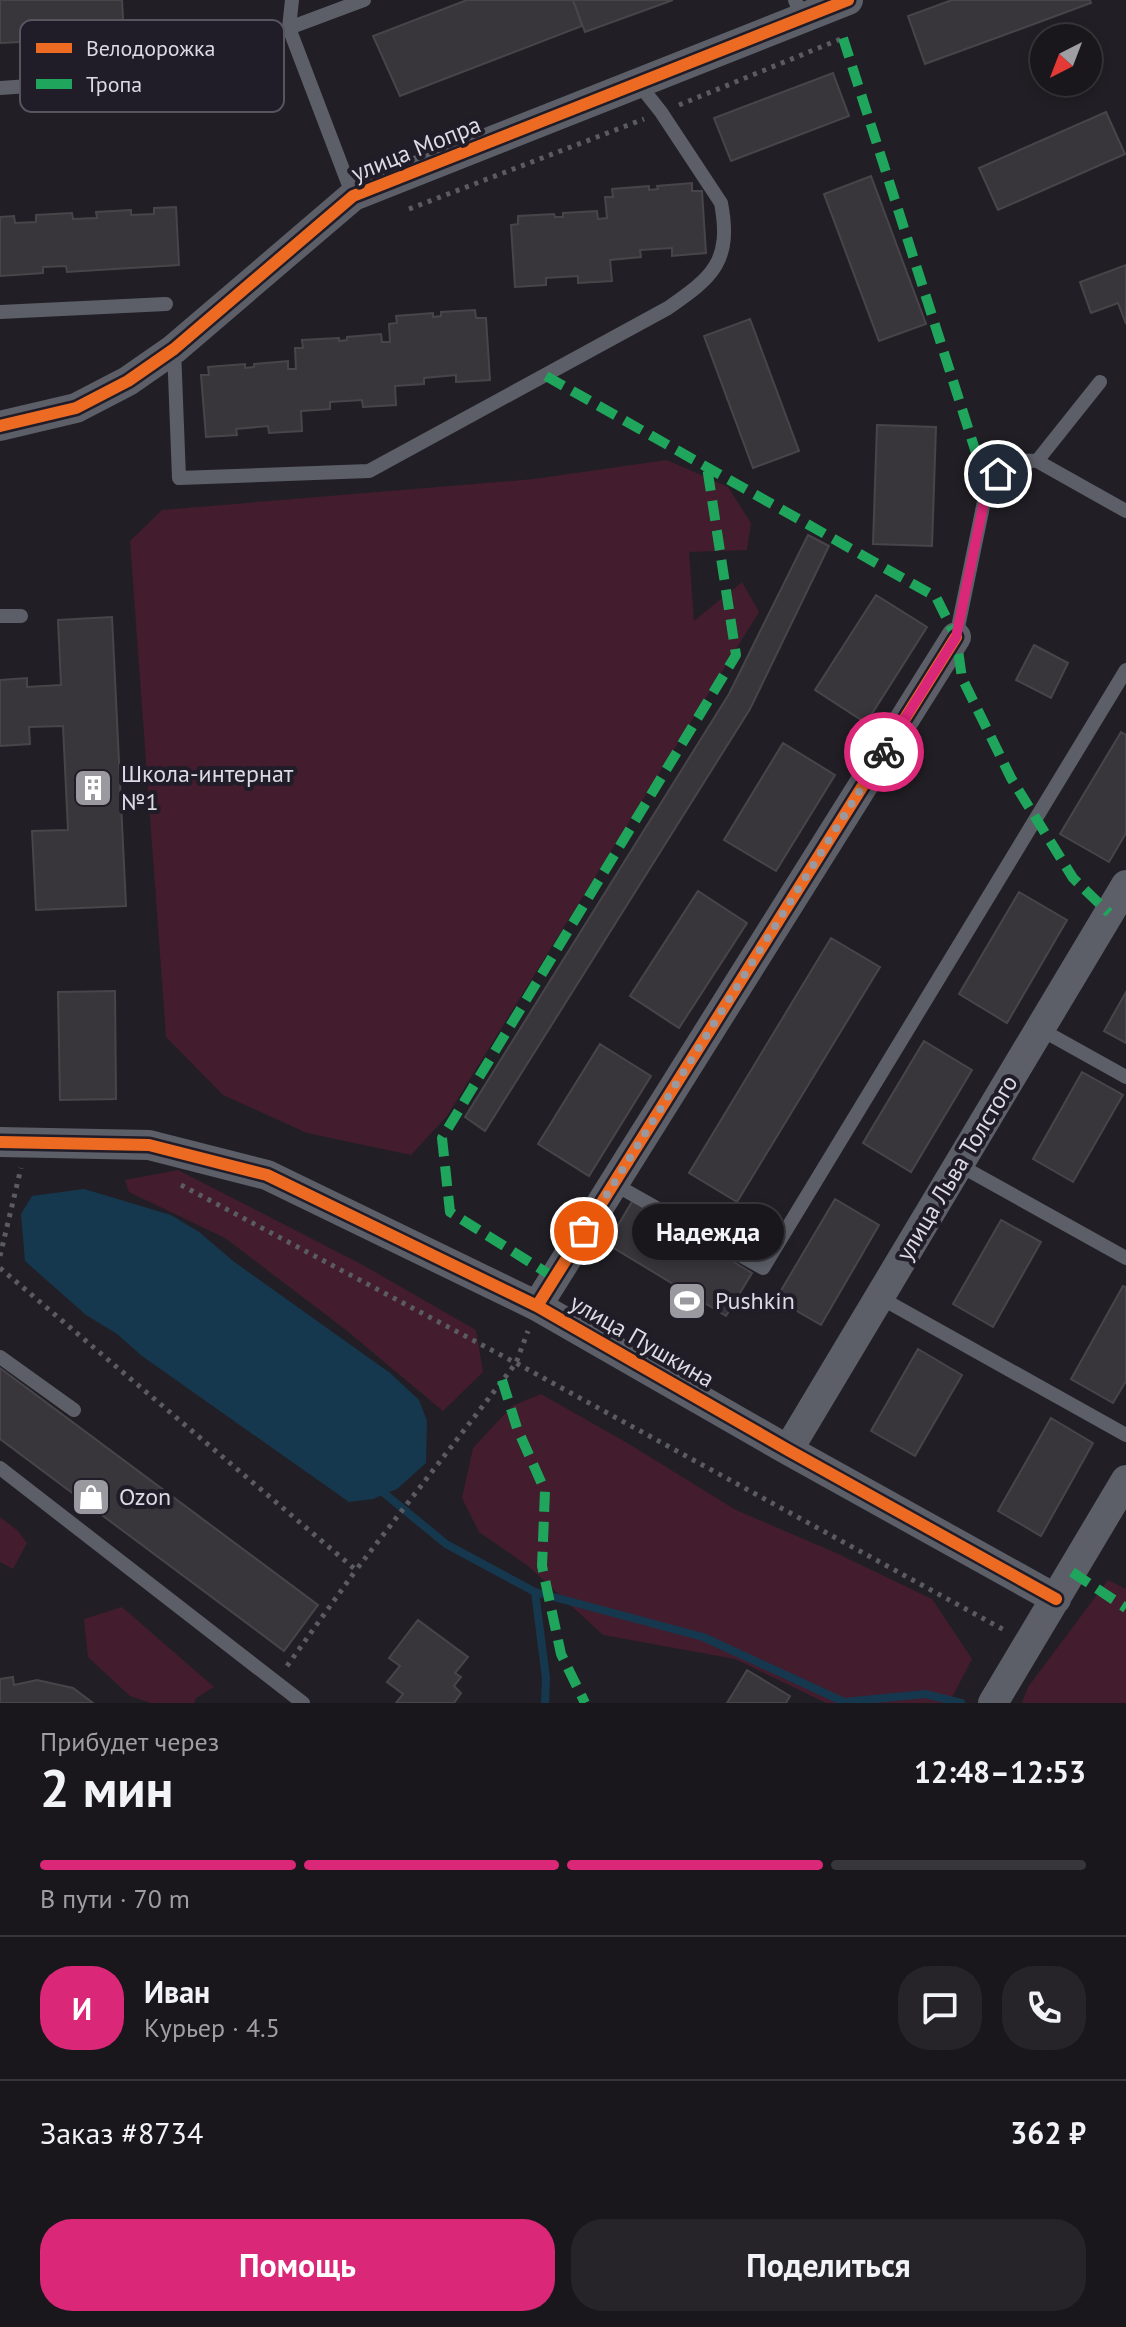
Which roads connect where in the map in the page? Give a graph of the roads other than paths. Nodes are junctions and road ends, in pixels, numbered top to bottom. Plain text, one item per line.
1 (292, 0) edge
2 (364, 0) edge
3 (848, 0) edge
4 (799, 9) edge
5 (289, 28) junction
6 (638, 83) junction
7 (20, 87) edge
8 (0, 88) edge
9 (353, 196) junction
10 (166, 304) dead end
11 (0, 312) edge
12 (174, 349) junction
13 (1100, 382) dead end
14 (0, 426) edge
15 (1037, 461) junction
16 (1126, 511) edge
17 (0, 616) edge
18 (21, 616) dead end
19 (956, 637) joint
20 (1126, 670) edge
21 (1125, 890) edge
22 (1040, 1029) junction
23 (1126, 1077) edge
24 (5, 1155) edge
25 (959, 1165) junction
26 (614, 1184) junction
27 (1126, 1258) edge
28 (879, 1297) junction
29 (537, 1306) junction
30 (0, 1357) edge
31 (74, 1410) dead end
32 (1126, 1435) edge
33 (788, 1450) junction
34 (0, 1468) edge
35 (1126, 1480) edge
36 (1056, 1599) junction
37 (303, 1703) edge
38 (993, 1703) edge

1 - 5 lane
2 - 5 lane
3 - 4 street, улица Мопра
4 - 6 street, улица Мопра
5 - 9 lane
6 - 9 street, улица Мопра
6 - 12 lane
7 - 8 lane
9 - 12 street, улица Мопра
10 - 11 lane
12 - 14 street, улица Мопра
13 - 15 lane
15 - 16 lane
15 - 19 lane
17 - 18 lane
19 - 26 street
20 - 26 lane
21 - 22 street, улица Льва Толстого
22 - 23 lane
22 - 25 street, улица Льва Толстого
24 - 29 street, улица Пушкина
25 - 27 lane
25 - 28 street, улица Льва Толстого
26 - 29 street
28 - 32 lane
28 - 33 street, улица Льва Толстого
29 - 33 street, улица Пушкина
30 - 31 lane
33 - 36 street, улица Пушкина
34 - 37 lane
35 - 36 street
36 - 38 street

